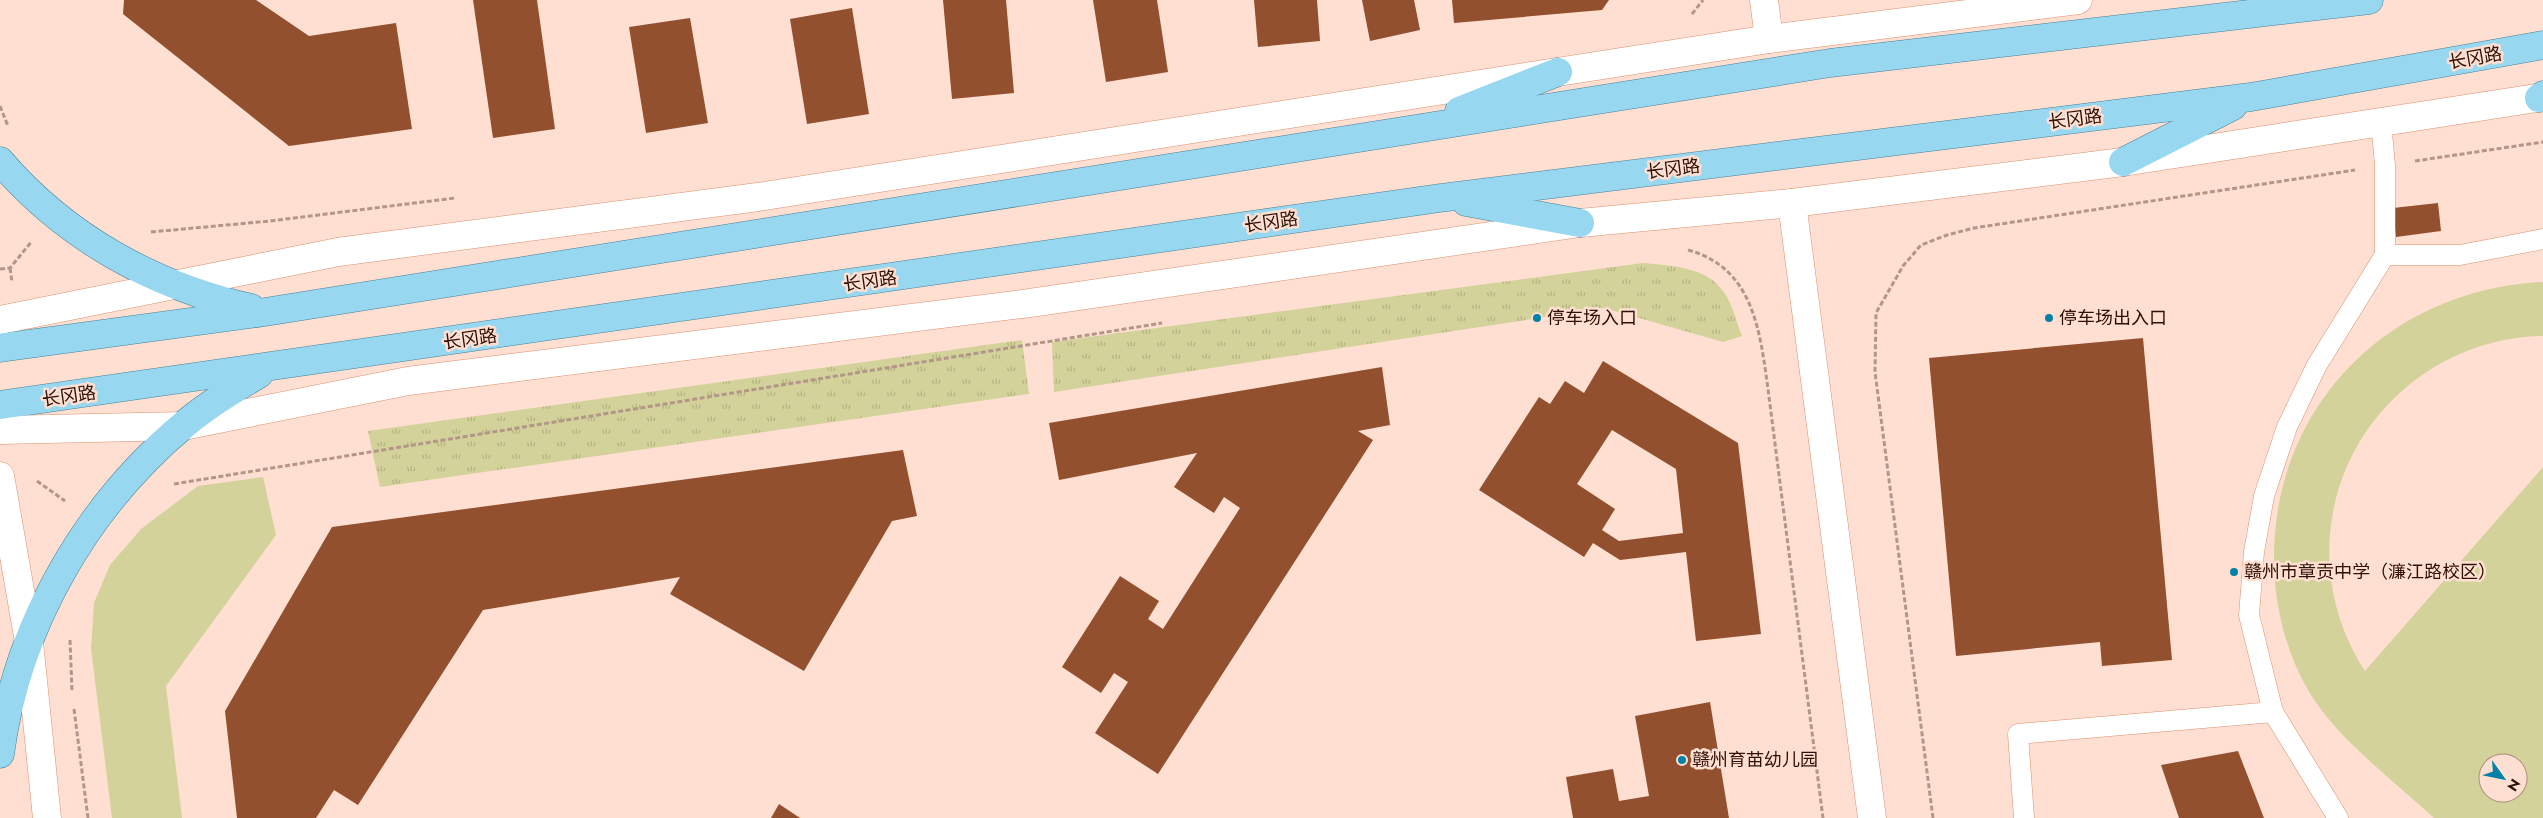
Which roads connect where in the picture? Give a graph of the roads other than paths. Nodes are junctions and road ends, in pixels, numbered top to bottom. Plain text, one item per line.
1 (1764, 0) edge
2 (2078, 0) edge
3 (2369, 0) edge
4 (1769, 39) junction
5 (2543, 46) edge
6 (1558, 72) junction
7 (2251, 97) junction
8 (2542, 97) edge
9 (2381, 122) junction
10 (1408, 131) junction
11 (0, 161) edge
12 (2123, 162) junction
13 (1440, 198) junction
14 (1792, 203) junction
15 (1580, 223) junction
16 (2543, 239) edge
17 (2385, 256) junction
18 (176, 286) junction
19 (265, 312) junction
20 (0, 320) edge
21 (0, 348) edge
22 (268, 368) junction
23 (0, 405) edge
24 (183, 426) junction
25 (0, 430) edge
26 (0, 476) edge
27 (29, 642) junction
28 (2273, 712) junction
29 (0, 754) edge
30 (47, 818) edge
31 (1872, 818) edge
32 (2024, 818) edge
33 (2338, 818) edge

1 - 4 street
2 - 4 street
3 - 10 main road
4 - 6 street
5 - 7 main road, 长冈路
6 - 10 main road
6 - 18 street
7 - 12 main road
7 - 13 main road, 长冈路
8 - 9 street
9 - 12 street
9 - 17 lane
10 - 19 main road
11 - 18 main road
12 - 14 street
13 - 15 main road
13 - 22 main road, 长冈路
14 - 15 street
14 - 31 street
15 - 24 street
16 - 17 lane
17 - 28 lane
18 - 19 main road
18 - 20 street
19 - 21 main road
22 - 23 main road, 长冈路
22 - 24 main road
24 - 25 street
24 - 27 main road
26 - 27 street
27 - 29 main road
27 - 30 street
28 - 32 lane
28 - 33 lane

